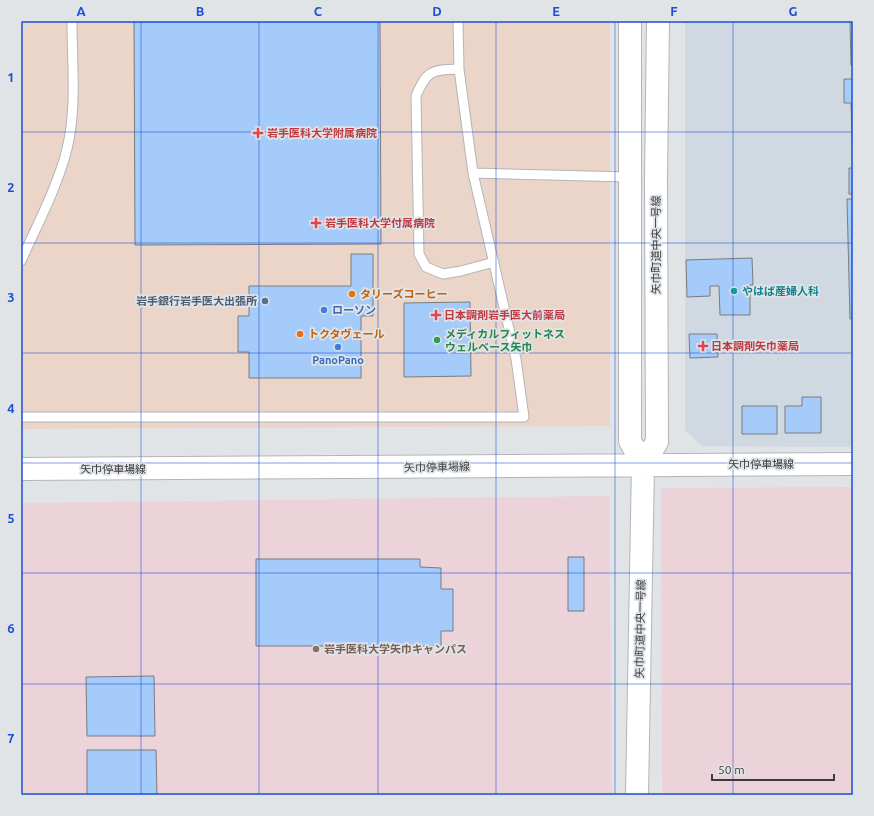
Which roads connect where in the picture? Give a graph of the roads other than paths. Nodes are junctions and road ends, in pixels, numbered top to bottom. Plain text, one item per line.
1 (72, 21) edge
2 (458, 21) edge
3 (630, 21) edge
4 (658, 21) edge
5 (459, 69) junction
6 (473, 173) junction
7 (629, 177) junction
8 (21, 261) edge
9 (494, 262) junction
10 (21, 417) edge
11 (643, 464) junction
12 (853, 464) edge
13 (21, 469) edge
14 (637, 795) edge

1 - 8 lane
2 - 5 lane
3 - 7 street
4 - 11 street, 矢巾町道中央一号線
5 - 6 lane
5 - 9 lane
6 - 7 lane
6 - 9 lane
7 - 11 street
9 - 10 lane
11 - 12 street, 矢巾停車場線
11 - 13 street, 矢巾停車場線
11 - 14 street, 矢巾町道中央一号線

